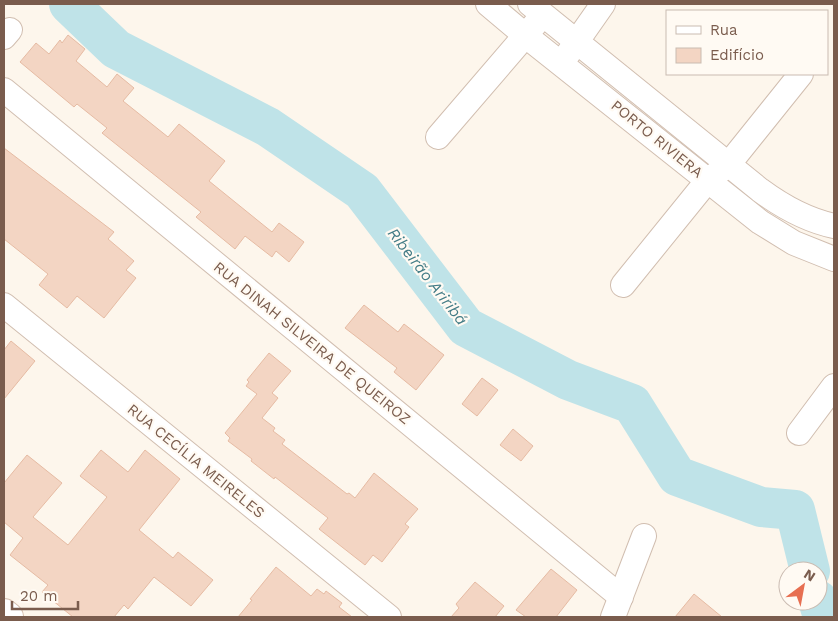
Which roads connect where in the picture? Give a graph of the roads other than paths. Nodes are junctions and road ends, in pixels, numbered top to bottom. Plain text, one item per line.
1 (488, 4) edge
2 (603, 4) edge
3 (537, 9) edge
4 (526, 36) junction
5 (577, 42) junction
6 (561, 63) junction
7 (800, 75) edge
8 (4, 90) edge
9 (438, 138) dead end
10 (728, 165) junction
11 (708, 180) junction
12 (834, 226) edge
13 (834, 259) edge
14 (623, 285) dead end
15 (4, 305) edge
16 (834, 386) edge
17 (798, 433) dead end
18 (644, 536) dead end
19 (617, 607) edge
20 (4, 613) edge
21 (9, 617) edge
22 (389, 617) edge

1 - 4 street, PORTO RIVIERA
2 - 5 street
3 - 4 street
3 - 5 street, PORTO RIVIERA
4 - 6 street, PORTO RIVIERA
4 - 9 street
5 - 6 street
5 - 10 street, PORTO RIVIERA
6 - 11 street, PORTO RIVIERA
7 - 10 street
8 - 19 street, RUA DINAH SILVEIRA DE QUEIROZ
10 - 11 street
10 - 12 street, PORTO RIVIERA
11 - 13 street, PORTO RIVIERA
11 - 14 street
15 - 22 street, RUA CECÍLIA MEIRELES
16 - 17 street
18 - 19 street
20 - 21 main road

